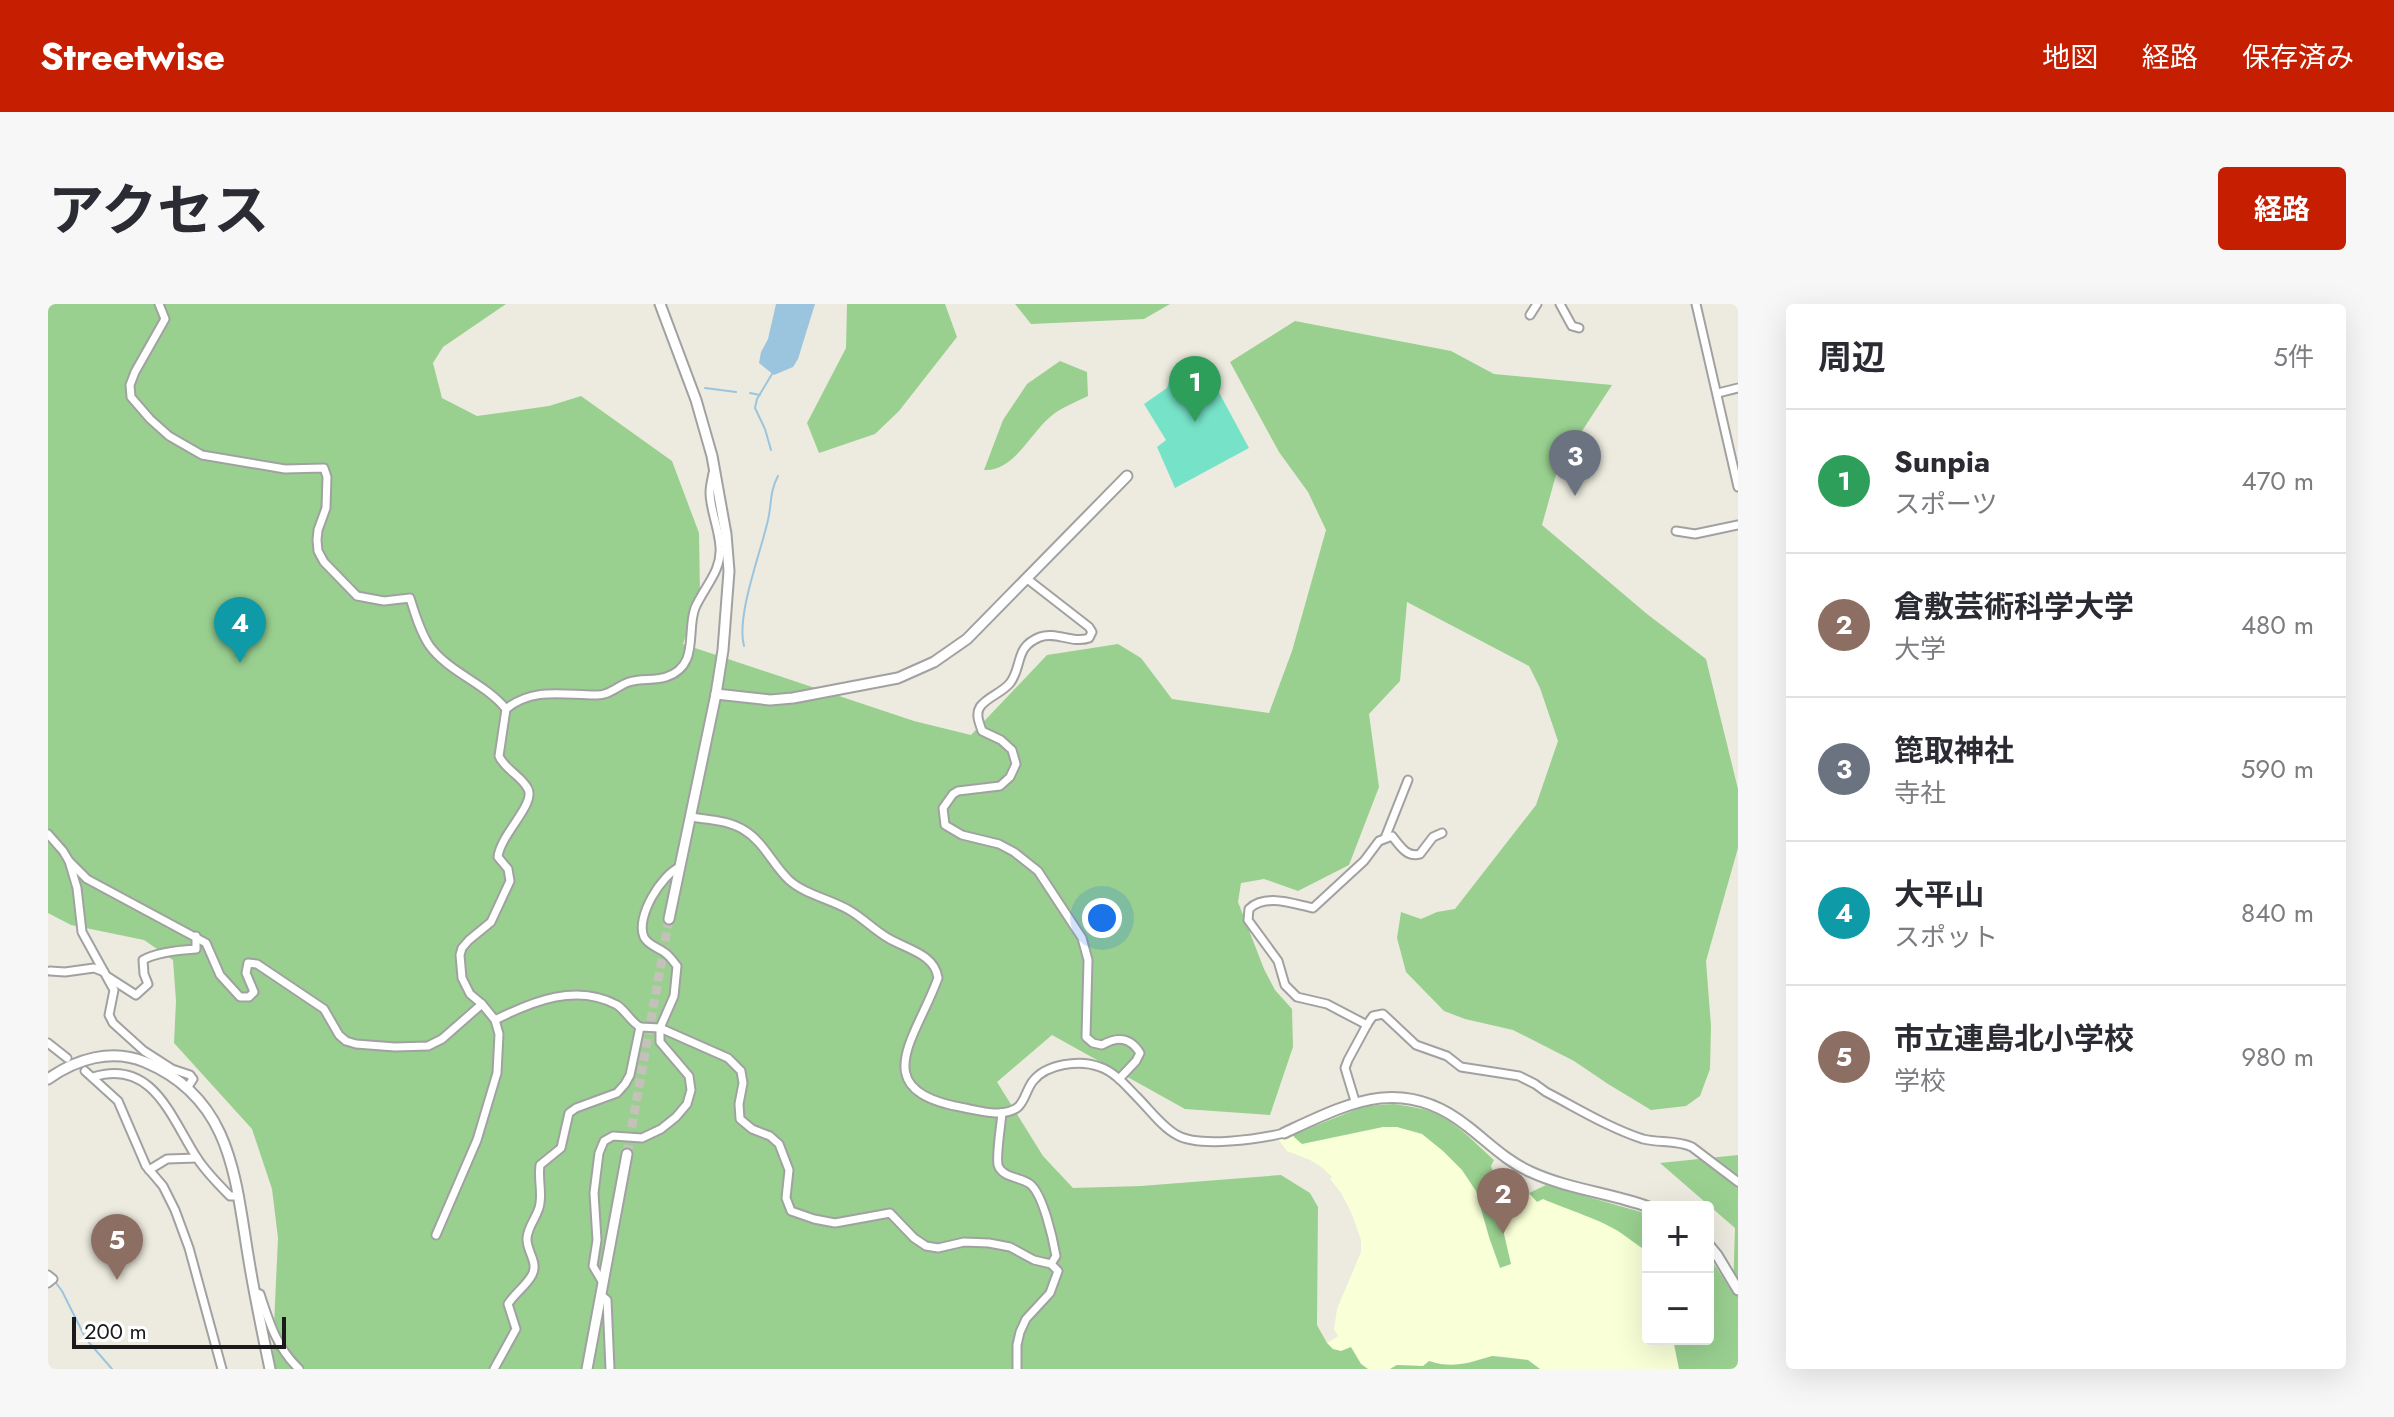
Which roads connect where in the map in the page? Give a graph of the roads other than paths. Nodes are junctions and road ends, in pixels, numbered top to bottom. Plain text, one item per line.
1 (159, 304) edge
2 (660, 304) edge
3 (1537, 304) edge
4 (1560, 304) edge
5 (1696, 304) edge
6 (1530, 315) dead end
7 (1579, 328) dead end
8 (1738, 388) edge
9 (1718, 393) junction
10 (714, 465) junction
11 (1127, 476) dead end
12 (1738, 487) edge
13 (1738, 525) edge
14 (1676, 531) dead end
15 (1026, 578) junction
16 (716, 694) junction
17 (506, 709) junction
18 (1408, 780) dead end
19 (691, 817) junction
20 (1442, 833) dead end
21 (48, 834) edge
22 (1385, 838) junction
23 (69, 861) junction
24 (680, 867) junction
25 (669, 919) tunnel mouth
26 (196, 936) junction
27 (50, 971) dead end
28 (106, 974) junction
29 (482, 1004) junction
30 (495, 1020) junction
31 (1367, 1025) junction
32 (640, 1027) junction
33 (660, 1028) junction
34 (48, 1043) edge
35 (56, 1050) junction
36 (48, 1058) edge
37 (67, 1058) dead end
38 (85, 1071) dead end
39 (93, 1077) junction
40 (48, 1079) edge
41 (1119, 1079) junction
42 (187, 1088) junction
43 (1355, 1101) junction
44 (1002, 1113) junction
45 (1284, 1133) joint
46 (627, 1154) tunnel mouth
47 (197, 1158) junction
48 (149, 1170) junction
49 (1738, 1182) edge
50 (239, 1196) junction
51 (1642, 1205) edge
52 (436, 1235) dead end
53 (1714, 1251) edge
54 (1051, 1264) junction
55 (48, 1275) edge
56 (48, 1283) edge
57 (603, 1284) junction
58 (1738, 1290) edge
59 (254, 1292) junction
60 (601, 1295) junction
61 (222, 1369) edge
62 (270, 1369) edge
63 (299, 1369) edge
64 (494, 1369) edge
65 (587, 1369) edge
66 (610, 1369) edge
67 (1017, 1369) edge

1 - 17 street
2 - 10 street
3 - 6 street
4 - 7 street
5 - 9 street
8 - 9 street
9 - 12 street
10 - 16 street
10 - 17 street
11 - 15 street
13 - 14 street
15 - 16 street
15 - 41 street
16 - 19 street
17 - 29 street
18 - 22 street
19 - 24 street
19 - 44 street
20 - 22 street
21 - 23 street
22 - 31 street
23 - 26 street
23 - 28 street
24 - 25 street
24 - 33 street
26 - 28 street
26 - 29 street
27 - 28 street
28 - 42 street
29 - 30 street
30 - 32 street
30 - 52 street
31 - 43 street
31 - 49 street
32 - 33 street
32 - 64 street
33 - 54 street
33 - 57 street
34 - 35 street
35 - 36 street
35 - 37 street
38 - 39 street
39 - 47 street
39 - 48 street
40 - 42 street
41 - 44 street
41 - 45 street
42 - 50 street
43 - 45 street
43 - 51 street
44 - 54 street
46 - 57 street
47 - 48 street
47 - 50 street
48 - 61 street
50 - 59 street
53 - 58 street
54 - 67 street
55 - 56 street
57 - 60 street
59 - 62 street
59 - 63 street
60 - 65 street
60 - 66 street

